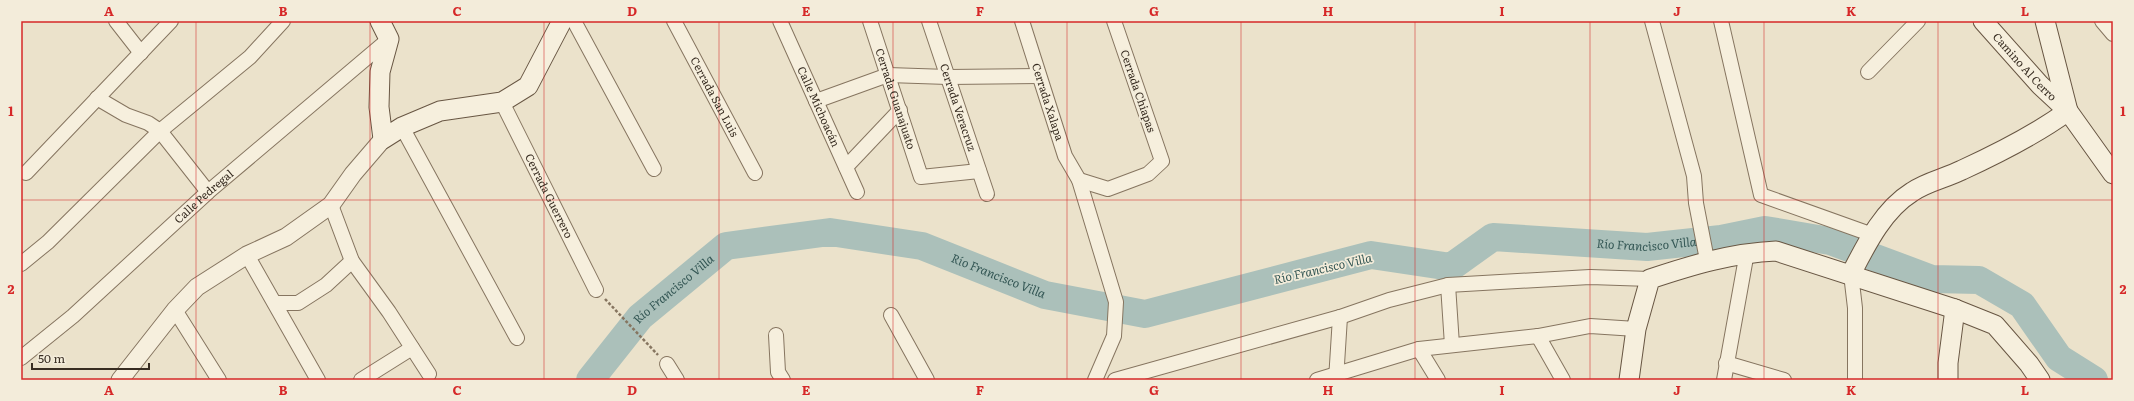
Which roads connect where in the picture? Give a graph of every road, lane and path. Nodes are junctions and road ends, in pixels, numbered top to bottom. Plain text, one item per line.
1 (116, 21) edge
2 (171, 21) edge
3 (283, 21) edge
4 (380, 21) edge
5 (562, 21) edge
6 (574, 21) edge
7 (674, 21) edge
8 (780, 21) edge
9 (870, 21) edge
10 (929, 21) edge
11 (1022, 21) edge
12 (1114, 21) edge
13 (1652, 21) edge
14 (1721, 21) edge
15 (1918, 21) edge
16 (1983, 21) edge
17 (2045, 21) edge
18 (2102, 21) edge
19 (2113, 34) edge
20 (389, 39) junction
21 (141, 53) junction
22 (1868, 72) dead end
23 (888, 75) junction
24 (1039, 76) junction
25 (948, 77) junction
26 (97, 98) junction
27 (816, 101) junction
28 (502, 102) junction
29 (900, 110) junction
30 (2068, 111) junction
31 (402, 127) junction
32 (160, 131) junction
33 (384, 139) junction
34 (846, 167) junction
35 (654, 169) dead end
36 (979, 171) junction
37 (755, 173) dead end
38 (26, 174) dead end
39 (2113, 174) edge
40 (1079, 180) junction
41 (208, 192) junction
42 (857, 192) dead end
43 (987, 194) dead end
44 (331, 205) junction
45 (1872, 235) junction
46 (1747, 252) junction
47 (247, 255) junction
48 (1707, 260) junction
49 (352, 261) junction
50 (21, 264) edge
51 (1851, 274) junction
52 (1650, 279) junction
53 (1448, 285) junction
54 (596, 290) joint
55 (275, 304) junction
56 (1955, 309) junction
57 (176, 310) junction
58 (891, 315) dead end
59 (1340, 317) junction
60 (1636, 329) junction
61 (776, 335) dead end
62 (1538, 336) junction
63 (517, 338) dead end
64 (1452, 345) junction
65 (412, 348) junction
66 (1419, 349) junction
67 (21, 358) edge
68 (667, 364) joint
69 (1726, 364) junction
70 (429, 374) dead end
71 (1335, 377) edge
72 (927, 379) edge
73 (120, 380) edge
74 (219, 380) edge
75 (318, 380) edge
76 (361, 380) edge
77 (677, 380) edge
78 (783, 380) edge
79 (1094, 380) edge
80 (1115, 380) edge
81 (1317, 380) edge
82 (1438, 380) edge
83 (1563, 380) edge
84 (1629, 380) edge
85 (1724, 380) edge
86 (1784, 380) edge
87 (1855, 380) edge
88 (1948, 380) edge
89 (2040, 380) edge

1 - 21 street
2 - 21 street
3 - 32 street
4 - 20 main road
5 - 28 main road
6 - 35 street
7 - 37 street, Cerrada San Luis
8 - 27 street, Calle Michoacán
9 - 23 street, Cerrada Guanajuato
10 - 25 street, Cerrada Veracruz
11 - 24 street, Cerrada Xalapa
12 - 40 street, Cerrada Chiapas
13 - 48 street
14 - 45 street
15 - 22 street
16 - 30 main road, Camino Al Cerro
17 - 30 main road
18 - 19 street
20 - 33 main road
20 - 41 street, Calle Pedregal
21 - 26 street
23 - 25 street
23 - 27 street
23 - 29 street, Cerrada Guanajuato
24 - 25 street
24 - 40 street, Cerrada Xalapa
25 - 36 street, Cerrada Veracruz
26 - 32 street
26 - 38 street
27 - 34 street, Calle Michoacán
28 - 31 main road
28 - 54 street, Cerrada Guerrero
29 - 34 street
29 - 36 street, Cerrada Guanajuato
30 - 39 main road
30 - 45 main road
31 - 33 main road
31 - 63 street
32 - 41 street
32 - 50 street
33 - 44 street
34 - 42 street, Calle Michoacán
36 - 43 street, Cerrada Veracruz
40 - 79 street, Cerrada Xalapa
41 - 67 street, Calle Pedregal
44 - 47 street
44 - 49 street
45 - 51 main road
46 - 48 main road
46 - 51 main road
46 - 69 street
47 - 55 street
47 - 57 street
48 - 52 main road
49 - 55 street
49 - 65 street
51 - 56 main road
51 - 87 street
52 - 53 street
52 - 60 main road
53 - 59 street
53 - 64 street
54 - 68 path
55 - 75 street
56 - 88 main road
56 - 89 main road
57 - 73 street
57 - 74 street
58 - 72 street
59 - 71 street
59 - 80 street
60 - 62 street
60 - 84 main road
61 - 78 street
62 - 64 street
62 - 83 street
64 - 66 street
65 - 70 street
65 - 76 street
66 - 71 street
66 - 82 street
68 - 77 street
69 - 85 street
69 - 86 street
71 - 81 street

